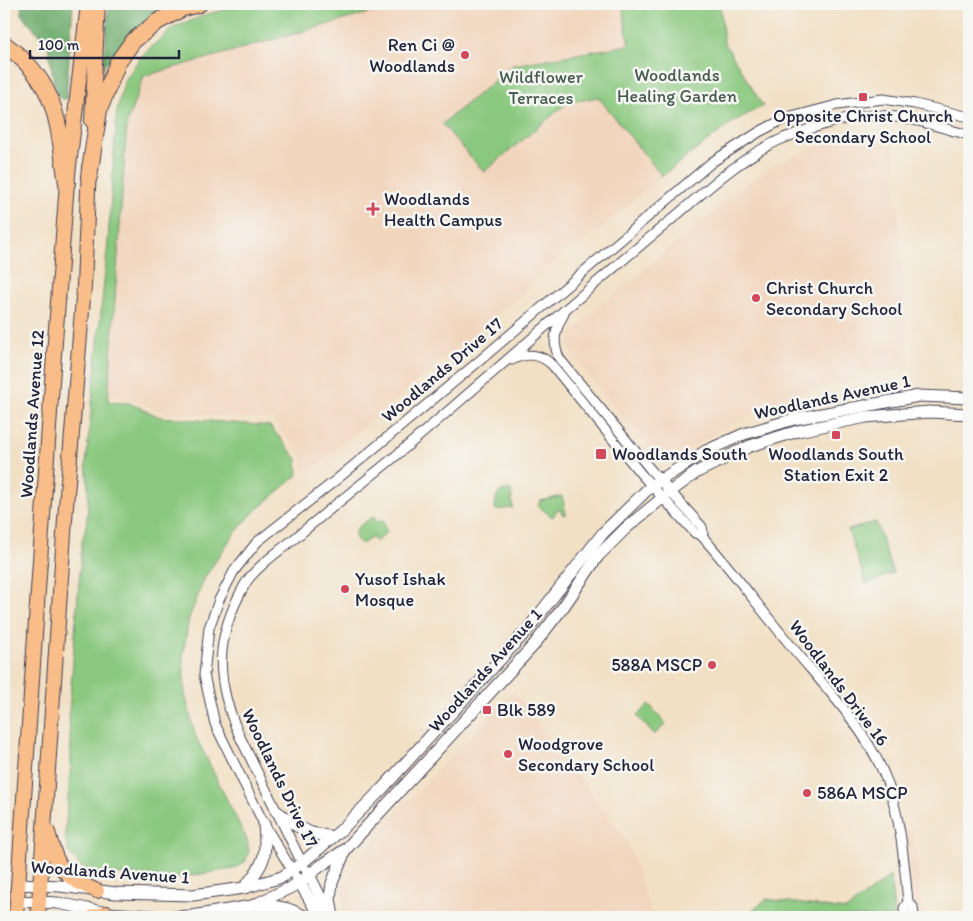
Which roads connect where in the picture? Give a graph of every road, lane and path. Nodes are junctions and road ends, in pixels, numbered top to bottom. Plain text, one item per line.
1 (88, 4) edge
2 (98, 4) edge
3 (199, 4) edge
4 (4, 44) edge
5 (969, 117) edge
6 (969, 135) edge
7 (89, 177) junction
8 (67, 183) junction
9 (567, 308) junction
10 (499, 366) junction
11 (969, 398) edge
12 (969, 414) edge
13 (656, 483) junction
14 (666, 494) junction
15 (461, 725) junction
16 (424, 742) junction
17 (276, 811) junction
18 (45, 817) junction
19 (264, 824) junction
20 (333, 837) junction
21 (346, 850) junction
22 (302, 863) junction
23 (292, 870) junction
24 (305, 880) junction
25 (19, 884) junction
26 (40, 884) junction
27 (244, 888) junction
28 (97, 891) junction
29 (17, 901) junction
30 (39, 901) junction
31 (908, 902) junction
32 (252, 906) junction
33 (100, 915) edge
34 (16, 917) edge
35 (38, 917) edge
36 (306, 917) edge
37 (320, 917) edge
38 (332, 917) edge
39 (905, 917) edge
40 (914, 917) edge

1 - 8 main road, Woodlands Avenue 12
2 - 7 main road
3 - 7 highway
4 - 8 highway
5 - 19 street, Woodlands Drive 17
6 - 9 street, Woodlands Drive 17
7 - 18 main road
8 - 25 main road, Woodlands Avenue 12
9 - 10 street, Woodlands Drive 17
9 - 13 street, Woodlands Drive 16
10 - 13 street, Woodlands Drive 16
10 - 17 street, Woodlands Drive 17
11 - 13 street, Woodlands Avenue 1
12 - 14 street, Woodlands Avenue 1
13 - 14 street, Woodlands Drive 16
13 - 16 street, Woodlands Avenue 1
14 - 15 street, Woodlands Avenue 1
14 - 31 street, Woodlands Drive 16
15 - 16 street
15 - 21 street, Woodlands Avenue 1
16 - 20 street, Woodlands Avenue 1
17 - 20 street
17 - 22 street, Woodlands Drive 17
18 - 26 main road
18 - 28 main road
19 - 23 street, Woodlands Drive 17
19 - 27 street
20 - 22 street, Woodlands Avenue 1
21 - 24 street, Woodlands Avenue 1
21 - 38 street
22 - 23 street, Woodlands Avenue 1
22 - 24 street
23 - 24 street
23 - 27 street, Woodlands Avenue 1
24 - 32 street, Woodlands Avenue 1
24 - 37 street
24 - 38 street
25 - 26 street, Woodlands Avenue 1
25 - 29 main road, Woodlands Avenue 12
26 - 28 street, Woodlands Avenue 1
26 - 30 main road
27 - 28 street, Woodlands Avenue 1
29 - 30 street, Woodlands Avenue 1
29 - 34 main road, Woodlands Avenue 12
30 - 33 street, Woodlands Avenue 1
30 - 35 main road
31 - 39 street, Woodlands Drive 16
31 - 40 street, Woodlands Drive 16
32 - 33 street, Woodlands Avenue 1
32 - 36 street

